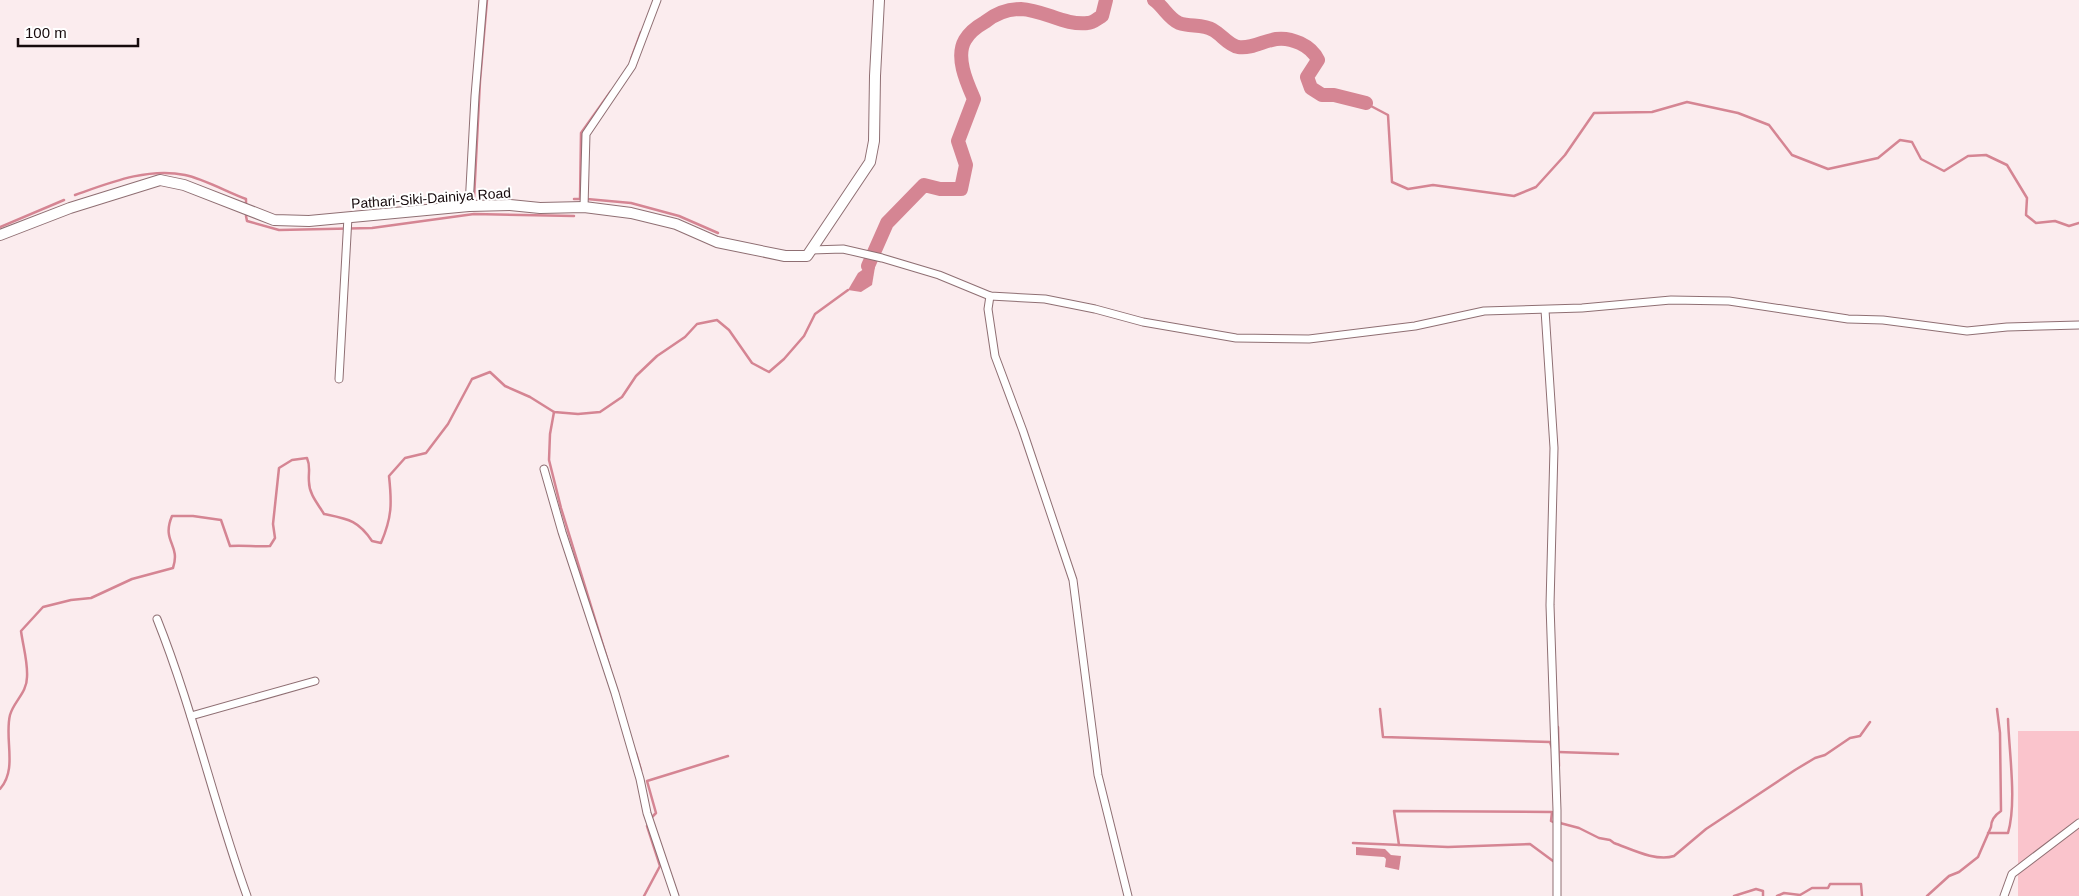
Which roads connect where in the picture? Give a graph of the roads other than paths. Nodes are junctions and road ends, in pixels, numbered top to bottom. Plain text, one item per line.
1 (483, 0) edge
2 (657, 0) edge
3 (879, 0) edge
4 (469, 206) junction
5 (584, 207) junction
6 (348, 217) junction
7 (0, 235) edge
8 (811, 250) junction
9 (990, 296) junction
10 (1545, 310) junction
11 (2079, 325) edge
12 (339, 379) dead end
13 (544, 469) dead end
14 (157, 619) dead end
15 (315, 681) dead end
16 (191, 716) junction
17 (2079, 823) edge
18 (247, 896) edge
19 (674, 896) edge
20 (1128, 896) edge
21 (1557, 896) edge
22 (2004, 896) edge

1 - 4 street
2 - 5 street
3 - 8 main road
4 - 5 main road, Pathari-Siki-Dainiya Road
4 - 6 main road, Pathari-Siki-Dainiya Road
5 - 8 main road, Pathari-Siki-Dainiya Road
6 - 7 main road, Pathari-Siki-Dainiya Road
6 - 12 street
8 - 9 street
9 - 10 street
9 - 20 street
10 - 11 street
10 - 21 street
13 - 19 street
14 - 16 street
15 - 16 street
16 - 18 street
17 - 22 street

